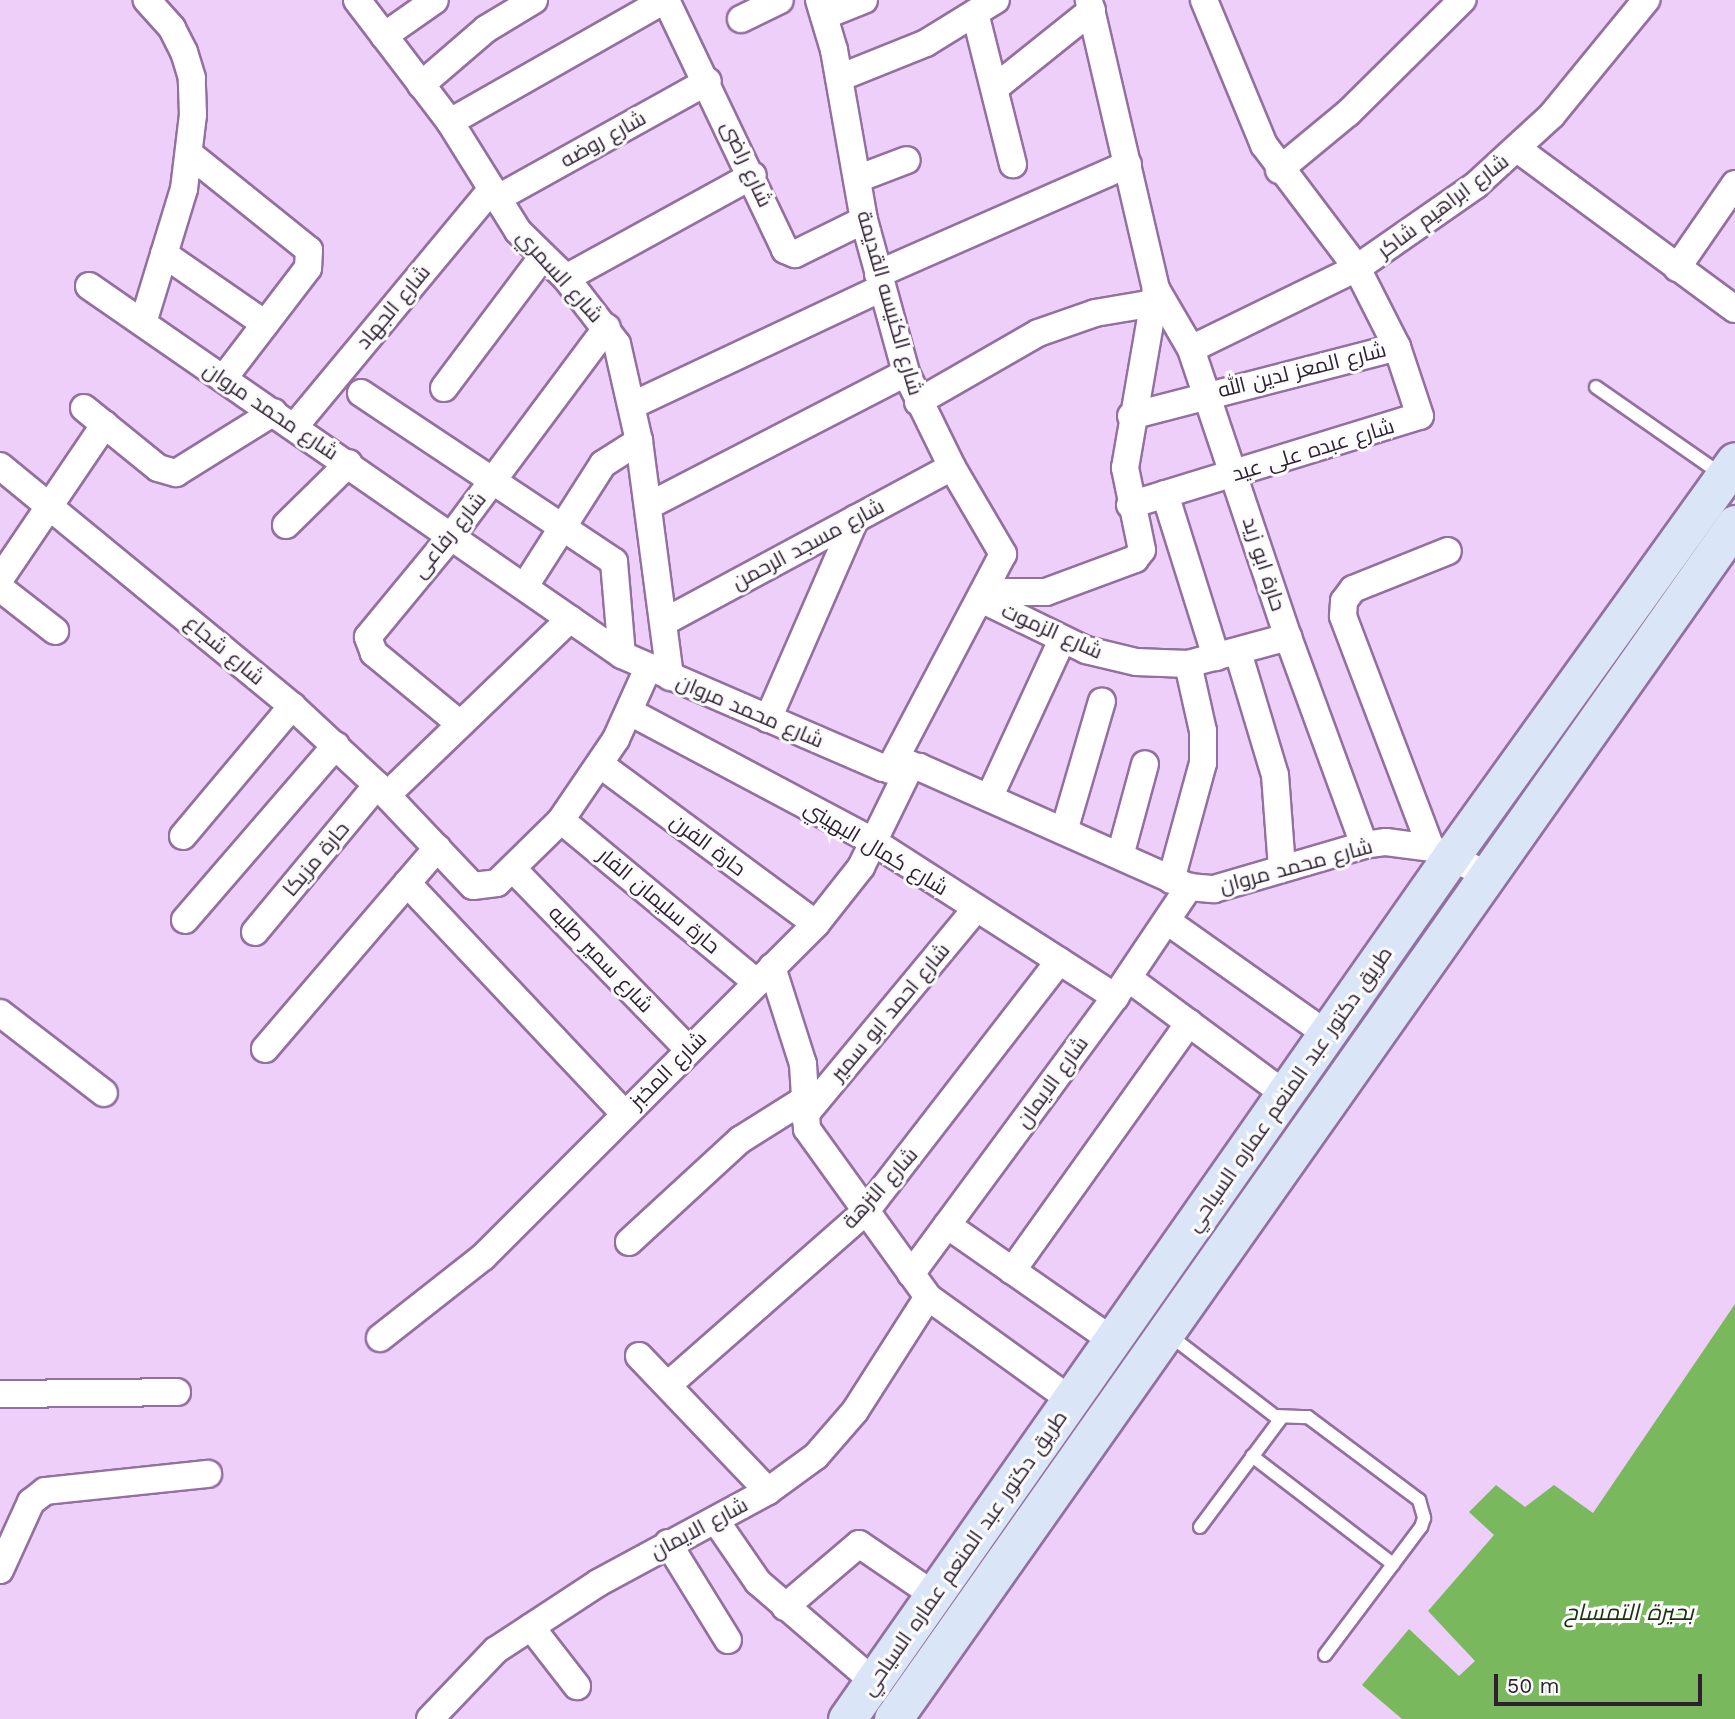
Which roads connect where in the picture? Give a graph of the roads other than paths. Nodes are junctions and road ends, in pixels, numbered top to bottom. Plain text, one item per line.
1 (147, 0) edge
2 (357, 0) edge
3 (435, 0) edge
4 (534, 0) edge
5 (666, 0) edge
6 (780, 0) edge
7 (863, 0) edge
8 (1462, 0) edge
9 (1646, 0) edge
10 (1206, 1) edge
11 (1090, 5) edge
12 (985, 7) edge
13 (821, 8) edge
14 (741, 19) dead end
15 (384, 36) junction
16 (839, 78) junction
17 (708, 80) junction
18 (421, 85) junction
19 (996, 88) junction
20 (450, 122) junction
21 (1518, 150) junction
22 (192, 156) junction
23 (907, 160) dead end
24 (1013, 164) dead end
25 (1128, 164) junction
26 (1279, 170) junction
27 (753, 175) junction
28 (857, 179) junction
29 (1735, 184) edge
30 (495, 193) junction
31 (864, 220) junction
32 (164, 254) junction
33 (543, 256) junction
34 (1357, 268) junction
35 (1677, 268) junction
36 (566, 278) junction
37 (880, 281) junction
38 (89, 286) dead end
39 (1155, 296) junction
40 (1735, 309) edge
41 (143, 323) junction
42 (265, 324) junction
43 (607, 327) junction
44 (1397, 347) junction
45 (1191, 349) junction
46 (906, 373) junction
47 (224, 378) junction
48 (444, 387) dead end
49 (1596, 387) dead end
50 (362, 393) dead end
51 (1208, 394) junction
52 (918, 402) junction
53 (633, 405) junction
54 (84, 408) dead end
55 (1131, 416) junction
56 (284, 419) junction
57 (105, 424) junction
58 (639, 441) junction
59 (349, 463) junction
60 (0, 466) edge
61 (952, 467) junction
62 (1729, 468) edge
63 (1235, 473) junction
64 (491, 482) junction
65 (1166, 495) junction
66 (1130, 505) junction
67 (648, 506) junction
68 (49, 507) junction
69 (856, 518) junction
70 (1735, 524) edge
71 (286, 525) dead end
72 (561, 529) junction
73 (452, 535) junction
74 (1448, 551) dead end
75 (0, 579) edge
76 (525, 586) junction
77 (0, 588) edge
78 (983, 595) junction
79 (570, 619) junction
80 (664, 622) junction
81 (55, 632) dead end
82 (1288, 637) junction
83 (1062, 640) junction
84 (622, 654) junction
85 (1227, 655) junction
86 (1188, 664) junction
87 (659, 673) junction
88 (1102, 701) dead end
89 (292, 706) junction
90 (629, 712) junction
91 (768, 719) junction
92 (460, 724) junction
93 (336, 745) junction
94 (1145, 764) dead end
95 (601, 765) junction
96 (900, 767) junction
97 (382, 790) junction
98 (989, 798) junction
99 (561, 820) junction
100 (1064, 831) junction
101 (183, 836) dead end
102 (874, 842) junction
103 (1364, 845) junction
104 (437, 848) junction
105 (1441, 851) junction
106 (1119, 856) junction
107 (1282, 868) junction
108 (513, 869) junction
109 (1486, 874) junction
110 (407, 883) junction
111 (1180, 883) junction
112 (976, 909) junction
113 (185, 920) dead end
114 (1167, 921) junction
115 (816, 924) junction
116 (255, 932) dead end
117 (1059, 961) junction
118 (764, 974) junction
119 (1122, 988) junction
120 (0, 1013) edge
121 (1189, 1023) junction
122 (1328, 1035) junction
123 (265, 1049) dead end
124 (688, 1049) junction
125 (104, 1093) dead end
126 (1286, 1096) junction
127 (805, 1108) junction
128 (625, 1114) junction
129 (866, 1210) junction
130 (947, 1225) junction
131 (629, 1242) dead end
132 (1012, 1271) junction
133 (911, 1274) junction
134 (928, 1297) junction
135 (1165, 1331) junction
136 (380, 1338) dead end
137 (1112, 1340) junction
138 (639, 1356) dead end
139 (668, 1385) junction
140 (177, 1392) dead end
141 (0, 1394) edge
142 (1071, 1400) junction
143 (1282, 1417) junction
144 (1252, 1456) junction
145 (208, 1474) dead end
146 (768, 1491) junction
147 (716, 1521) junction
148 (1200, 1527) dead end
149 (668, 1543) junction
150 (1393, 1564) junction
151 (0, 1570) edge
152 (934, 1595) junction
153 (785, 1607) junction
154 (531, 1627) junction
155 (728, 1640) dead end
156 (1325, 1655) dead end
157 (873, 1681) junction
158 (577, 1686) dead end
159 (430, 1719) edge
160 (847, 1719) edge
161 (893, 1719) edge

1 - 22 street
2 - 15 street, شارع السمري
3 - 15 street
4 - 18 street
5 - 17 street, شارع راضى
5 - 20 street
6 - 14 street
7 - 13 street
8 - 26 street
9 - 21 street, شارع ابراهيم شاكر
10 - 26 street, شارع عبده على عيد
11 - 19 street
11 - 25 street
12 - 16 street
12 - 19 street
13 - 16 street, شارع الكنيسه القديمة
15 - 18 street, شارع السمري
16 - 28 street, شارع الكنيسه القديمة
17 - 27 street, شارع راضى
17 - 30 street, شارع روضه
18 - 20 street, شارع السمري
19 - 24 street
20 - 30 street, شارع السمري
21 - 34 street, شارع ابراهيم شاكر
21 - 35 street
22 - 32 street
22 - 42 street
23 - 28 street
25 - 37 street
25 - 39 street
26 - 34 street, شارع عبده على عيد
27 - 31 street, شارع راضى
27 - 36 street
28 - 31 street, شارع الكنيسه القديمة
29 - 35 street
30 - 33 street, شارع السمري
30 - 56 street, شارع الجهاد
31 - 37 street, شارع الكنيسه القديمة
32 - 41 street
32 - 42 street
33 - 36 street, شارع السمري
33 - 48 street
34 - 44 street, شارع عبده على عيد
34 - 45 street, شارع ابراهيم شاكر
35 - 40 street
36 - 43 street, شارع السمري
37 - 46 street, شارع الكنيسه القديمة
37 - 53 street
38 - 41 street, شارع محمد مروان
39 - 45 street, حارة ابو زيد
39 - 52 street
39 - 55 street
41 - 47 street, شارع محمد مروان
42 - 47 street
43 - 53 street, شارع السمري
43 - 64 street, شارع رفاعى
44 - 51 street, شارع المعز لدين الله
44 - 63 street, شارع عبده على عيد
45 - 51 street, حارة ابو زيد
46 - 52 street, شارع الكنيسه القديمة
46 - 67 street
47 - 56 street, شارع محمد مروان
49 - 62 lane
50 - 64 street
51 - 55 street, شارع المعز لدين الله
51 - 63 street, حارة ابو زيد
52 - 61 street, شارع الكنيسه القديمة
53 - 58 street, شارع السمري
54 - 57 street, شارع الجهاد
55 - 66 street
56 - 57 street, شارع الجهاد
56 - 59 street, شارع محمد مروان
57 - 68 street
58 - 67 street, شارع السمري
58 - 72 street
59 - 71 street
59 - 73 street, شارع محمد مروان
60 - 68 street, شارع شجاع
61 - 69 street, شارع مسجد الرحمن
61 - 78 street, شارع الكنيسه القديمة
62 - 105 main road, طريق دكتور عبد المنعم عماره السياحي
63 - 65 street, شارع عبده على عيد
63 - 82 street, حارة ابو زيد
64 - 72 street
64 - 73 street, شارع رفاعى
65 - 66 street, شارع عبده على عيد
65 - 85 street
66 - 78 street
67 - 80 street, شارع السمري
68 - 75 street
68 - 89 street, شارع شجاع
69 - 80 street, شارع مسجد الرحمن
69 - 91 street
70 - 109 main road, طريق دكتور عبد المنعم عماره السياحي
72 - 76 street
72 - 84 street
73 - 76 street, شارع محمد مروان
73 - 92 street, شارع رفاعى
74 - 105 street
76 - 79 street, شارع محمد مروان
77 - 81 street
78 - 83 street, شارع الزموت
78 - 96 street, شارع الكنيسه القديمة
79 - 84 street, شارع محمد مروان
79 - 92 street, حارة مزيكا
80 - 87 street, شارع السمري
82 - 85 street, شارع الزموت
82 - 103 street, حارة ابو زيد
83 - 86 street, شارع الزموت
83 - 98 street
84 - 87 street, شارع محمد مروان
85 - 86 street, شارع الزموت
85 - 107 street
86 - 111 street, شارع الايمان
87 - 90 street, شارع شجاع
87 - 91 street, شارع محمد مروان
88 - 100 street
89 - 93 street, شارع شجاع
89 - 101 street
90 - 95 street, شارع شجاع
90 - 102 street, شارع كمال البهيني
91 - 96 street, شارع محمد مروان
92 - 97 street, حارة مزيكا
93 - 97 street, شارع شجاع
93 - 113 street
94 - 106 street
95 - 99 street, شارع شجاع
95 - 115 street, حارة الفرن
96 - 98 street, شارع محمد مروان
96 - 102 street, شارع المخبز
97 - 104 street, شارع شجاع
97 - 116 street, حارة مزيكا
98 - 100 street, شارع محمد مروان
99 - 108 street, شارع شجاع
99 - 118 street, حارة سليمان الفار
100 - 106 street, شارع محمد مروان
102 - 112 street, شارع كمال البهيني
102 - 115 street, شارع المخبز
103 - 105 street, شارع محمد مروان
103 - 107 street, شارع محمد مروان
104 - 108 street, شارع شجاع
104 - 110 street
105 - 109 street, شارع محمد مروان
105 - 122 main road, طريق دكتور عبد المنعم عماره السياحي
106 - 111 street, شارع محمد مروان
107 - 111 street, شارع محمد مروان
108 - 124 street, شارع سمير طلبه
109 - 135 main road, طريق دكتور عبد المنعم عماره السياحي
110 - 123 street
110 - 128 street
111 - 114 street, شارع الايمان
112 - 117 street, شارع كمال البهيني
112 - 127 street, شارع احمد ابو سمير
114 - 119 street, شارع الايمان
114 - 122 street
115 - 118 street, شارع المخبز
117 - 119 street, شارع كمال البهيني
117 - 129 street, شارع النزهة
118 - 124 street, شارع المخبز
118 - 127 street
119 - 121 street, شارع كمال البهيني
119 - 130 street, شارع الايمان
120 - 125 street
121 - 126 street, شارع كمال البهيني
121 - 132 street
122 - 126 main road, طريق دكتور عبد المنعم عماره السياحي
124 - 128 street, شارع المخبز
126 - 137 main road, طريق دكتور عبد المنعم عماره السياحي
127 - 129 street
127 - 131 street, شارع احمد ابو سمير
128 - 136 street, شارع المخبز
129 - 133 street
129 - 139 street, شارع النزهة
130 - 132 street
130 - 133 street, شارع الايمان
132 - 137 street
133 - 134 street
134 - 142 street
134 - 146 street, شارع الايمان
135 - 143 lane
135 - 161 main road, طريق دكتور عبد المنعم عماره السياحي
137 - 142 main road, طريق دكتور عبد المنعم عماره السياحي
138 - 139 street
139 - 146 street
140 - 141 street
142 - 152 main road, طريق دكتور عبد المنعم عماره السياحي
143 - 144 lane
143 - 150 lane
144 - 148 lane
144 - 150 lane
145 - 151 street
146 - 147 street, شارع الايمان
147 - 149 street, شارع الايمان
147 - 153 street
149 - 154 street, شارع الايمان
149 - 155 street
150 - 156 lane
152 - 153 street
152 - 157 main road, طريق دكتور عبد المنعم عماره السياحي
153 - 157 street
154 - 158 street
154 - 159 street, شارع الايمان
157 - 160 main road, طريق دكتور عبد المنعم عماره السياحي

